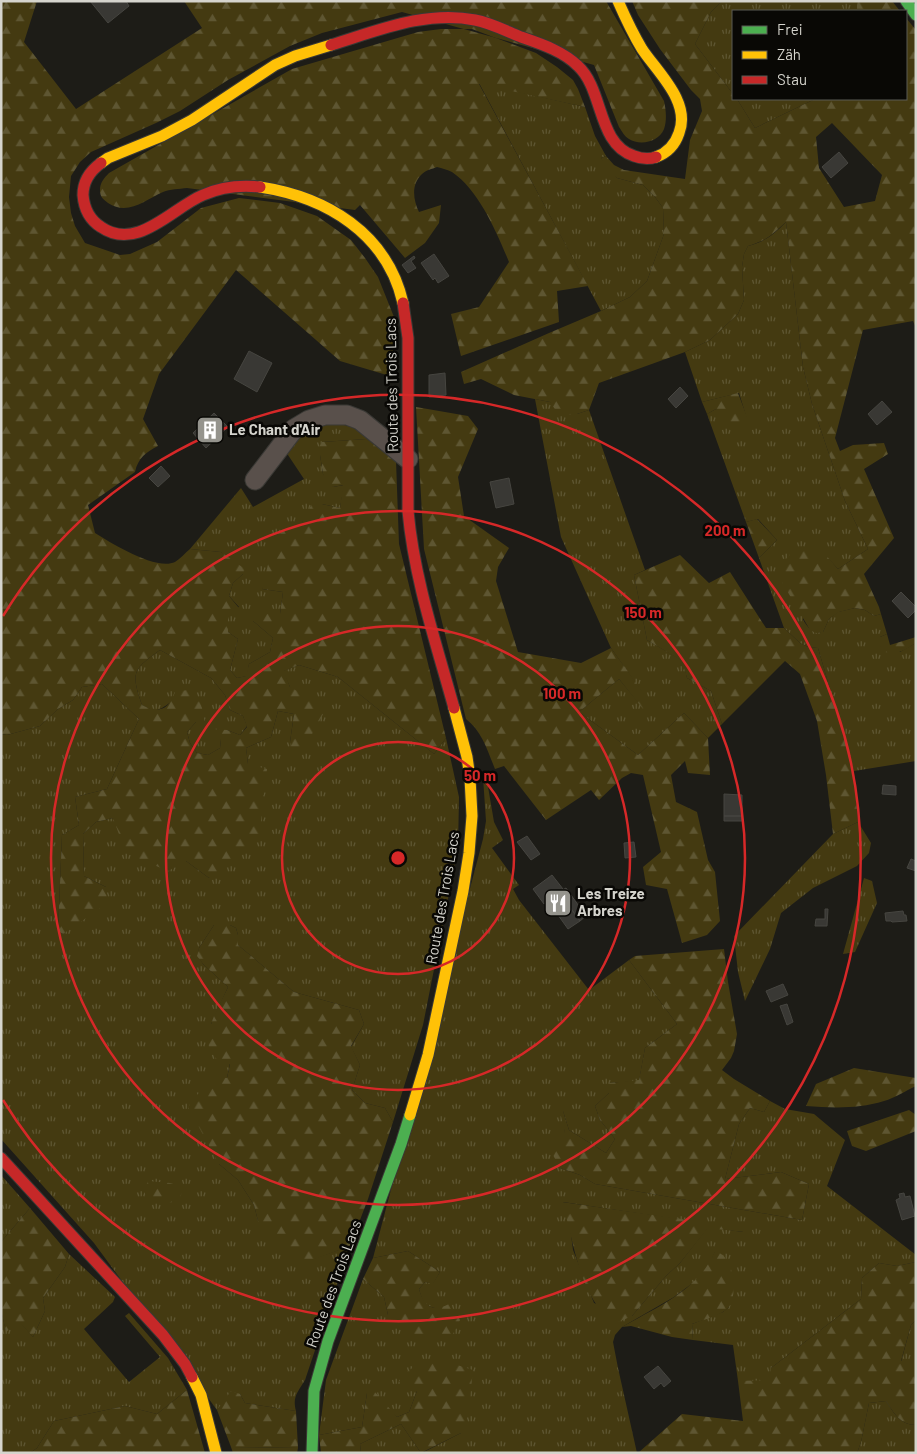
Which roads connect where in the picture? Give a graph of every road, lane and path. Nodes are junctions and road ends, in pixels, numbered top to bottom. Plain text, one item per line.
1 (618, 1) edge
2 (906, 1) edge
3 (916, 15) edge
4 (408, 459) junction
5 (255, 480) dead end
6 (1, 1158) edge
7 (216, 1453) edge
8 (312, 1453) edge

1 - 4 street, Route des Trois Lacs
2 - 3 street
4 - 5 street
4 - 8 street, Route des Trois Lacs
6 - 7 street

